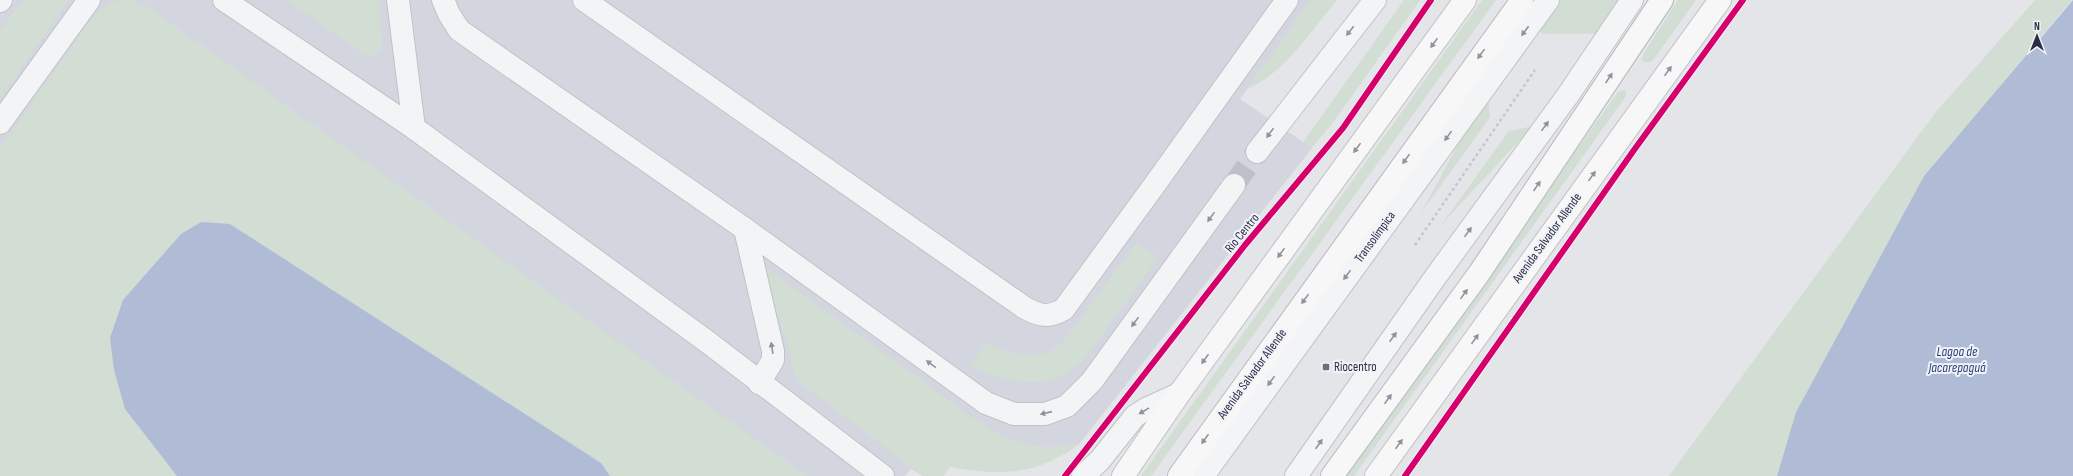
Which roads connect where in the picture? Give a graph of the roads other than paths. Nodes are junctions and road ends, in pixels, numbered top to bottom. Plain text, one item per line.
1 (89, 0) edge
2 (224, 0) edge
3 (398, 0) edge
4 (443, 0) edge
5 (584, 0) edge
6 (1287, 0) edge
7 (1375, 0) edge
8 (1465, 0) edge
9 (1522, 0) edge
10 (1548, 0) edge
11 (1632, 0) edge
12 (1662, 0) edge
13 (1720, 0) edge
14 (0, 123) edge
15 (414, 128) junction
16 (1257, 152) tunnel mouth
17 (1234, 185) tunnel mouth
18 (745, 229) junction
19 (759, 382) junction
20 (1179, 394) junction
21 (883, 476) edge
22 (1083, 476) edge
23 (1123, 476) edge
24 (1179, 476) edge
25 (1203, 476) edge
26 (1296, 476) edge
27 (1332, 476) edge
28 (1376, 476) edge

1 - 14 lane
2 - 15 lane
3 - 15 lane
4 - 18 lane
5 - 6 lane
7 -> 16 lane
8 -> 20 main road
9 -> 24 main road, Avenida Salvador Allende
10 -> 25 lane, Transolímpica
26 -> 11 lane
27 -> 12 main road
28 -> 13 main road, Avenida Salvador Allende
15 - 19 lane
17 -> 18 lane
19 -> 18 lane
19 - 21 lane
20 -> 22 lane
20 - 23 main road

